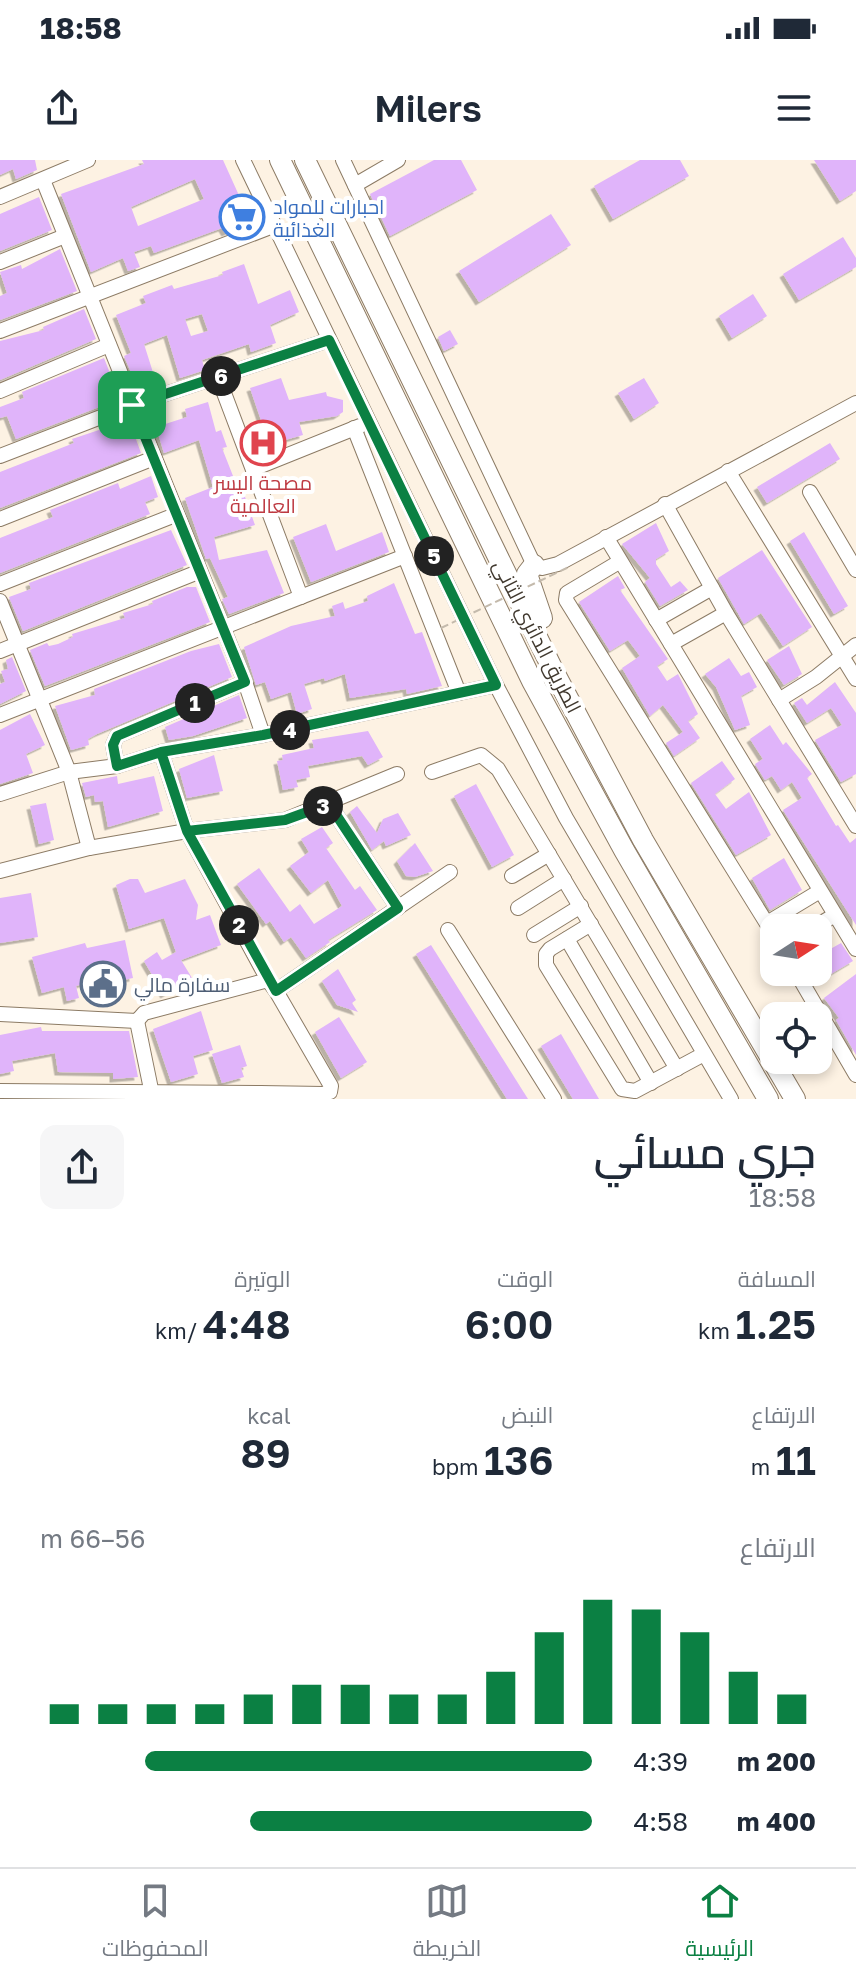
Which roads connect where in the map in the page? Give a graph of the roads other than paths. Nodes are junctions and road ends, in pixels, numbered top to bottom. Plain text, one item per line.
1 (88, 160) edge
2 (243, 160) edge
3 (280, 160) edge
4 (305, 160) edge
5 (343, 160) edge
6 (398, 160) edge
7 (43, 180) junction
8 (355, 185) junction
9 (0, 197) edge
10 (273, 226) junction
11 (65, 236) junction
12 (0, 262) edge
13 (89, 294) junction
14 (0, 331) edge
15 (329, 340) junction
16 (109, 345) junction
17 (218, 377) junction
18 (0, 391) edge
19 (856, 403) edge
20 (132, 405) junction
21 (361, 425) junction
22 (0, 456) edge
23 (154, 458) junction
24 (253, 469) junction
25 (728, 471) junction
26 (810, 492) dead end
27 (665, 504) junction
28 (175, 515) junction
29 (0, 519) edge
30 (606, 537) junction
31 (405, 556) junction
32 (619, 562) junction
33 (534, 565) junction
34 (856, 570) edge
35 (198, 572) junction
36 (0, 584) edge
37 (712, 588) junction
38 (301, 597) junction
39 (0, 601) edge
40 (726, 613) junction
41 (656, 620) junction
42 (222, 628) junction
43 (17, 644) junction
44 (671, 644) junction
45 (856, 645) edge
46 (0, 651) edge
47 (840, 655) junction
48 (856, 679) edge
49 (245, 682) junction
50 (496, 685) junction
51 (459, 693) junction
52 (40, 700) junction
53 (779, 700) junction
54 (0, 715) edge
55 (587, 733) junction
56 (263, 735) junction
57 (161, 752) junction
58 (117, 766) junction
59 (69, 772) junction
60 (432, 772) dead end
61 (397, 774) dead end
62 (0, 794) edge
63 (329, 804) junction
64 (856, 826) edge
65 (187, 831) junction
66 (89, 848) junction
67 (549, 854) junction
68 (0, 871) edge
69 (450, 872) dead end
70 (512, 876) dead end
71 (564, 879) junction
72 (820, 891) junction
73 (581, 906) junction
74 (398, 908) junction
75 (518, 908) dead end
76 (762, 914) edge
77 (790, 914) edge
78 (835, 915) junction
79 (832, 917) edge
80 (591, 924) junction
81 (448, 930) dead end
82 (534, 935) dead end
83 (567, 939) junction
84 (856, 949) edge
85 (272, 985) junction
86 (804, 986) edge
87 (0, 1014) edge
88 (137, 1021) junction
89 (704, 1054) junction
90 (677, 1069) junction
91 (714, 1072) junction
92 (856, 1075) edge
93 (651, 1083) junction
94 (0, 1091) edge
95 (335, 1093) edge
96 (152, 1095) edge
97 (260, 1096) edge
98 (291, 1096) edge
99 (554, 1099) edge
100 (723, 1099) edge
101 (731, 1099) edge
102 (768, 1099) edge
103 (795, 1099) edge

1 - 7 street
2 - 10 street
3 - 102 highway, الطريق الدائري الثاني
4 - 55 highway, الطريق الدائري الثاني
5 - 8 street
6 - 8 street
7 - 9 street
7 - 11 street
8 - 33 street
10 - 13 street
10 - 15 street
11 - 12 street
11 - 13 street
13 - 14 street
13 - 16 street
15 - 17 street
15 - 21 street
16 - 18 street
16 - 20 street
17 - 20 street
17 - 24 street
19 - 25 street
20 - 22 street
20 - 23 street
21 - 24 street
21 - 31 street
21 - 50 street
23 - 28 street
23 - 29 street
24 - 38 street
25 - 27 street
25 - 47 street
26 - 34 street
27 - 30 street
27 - 37 street
28 - 35 street
28 - 36 street
30 - 32 street
30 - 33 street
31 - 38 street
31 - 51 street
32 - 41 street
32 - 76 street
33 - 55 highway
35 - 42 street
35 - 43 street
37 - 40 street
37 - 41 street
38 - 42 street
39 - 43 street
40 - 44 street
40 - 53 street
41 - 44 street
42 - 49 street
42 - 52 street
43 - 46 street
43 - 52 street
44 - 72 street
45 - 47 street
47 - 48 street
47 - 53 street
49 - 56 street
49 - 58 street
50 - 51 street
50 - 89 street
51 - 56 street
52 - 54 street
52 - 59 street
53 - 64 street
55 - 103 highway, الطريق الدائري الثاني
56 - 57 street
57 - 58 street
57 - 65 street
58 - 59 street
59 - 62 street
59 - 66 street
60 - 67 street
61 - 63 street
63 - 65 street
63 - 74 street
65 - 66 street
65 - 85 street
66 - 68 street
67 - 70 street
67 - 71 street
69 - 74 street
71 - 73 street
71 - 75 street
72 - 77 street
72 - 78 street
73 - 80 street
73 - 82 street
74 - 85 street
78 - 79 street
78 - 84 street
80 - 83 street
80 - 90 street
81 - 99 street
83 - 93 street
83 - 93 street
85 - 88 street
85 - 95 street
86 - 92 street
87 - 88 street
88 - 96 street
89 - 90 street
89 - 91 street
90 - 93 street
91 - 100 street
91 - 101 street
94 - 96 street
95 - 98 street
96 - 97 street
97 - 98 street

